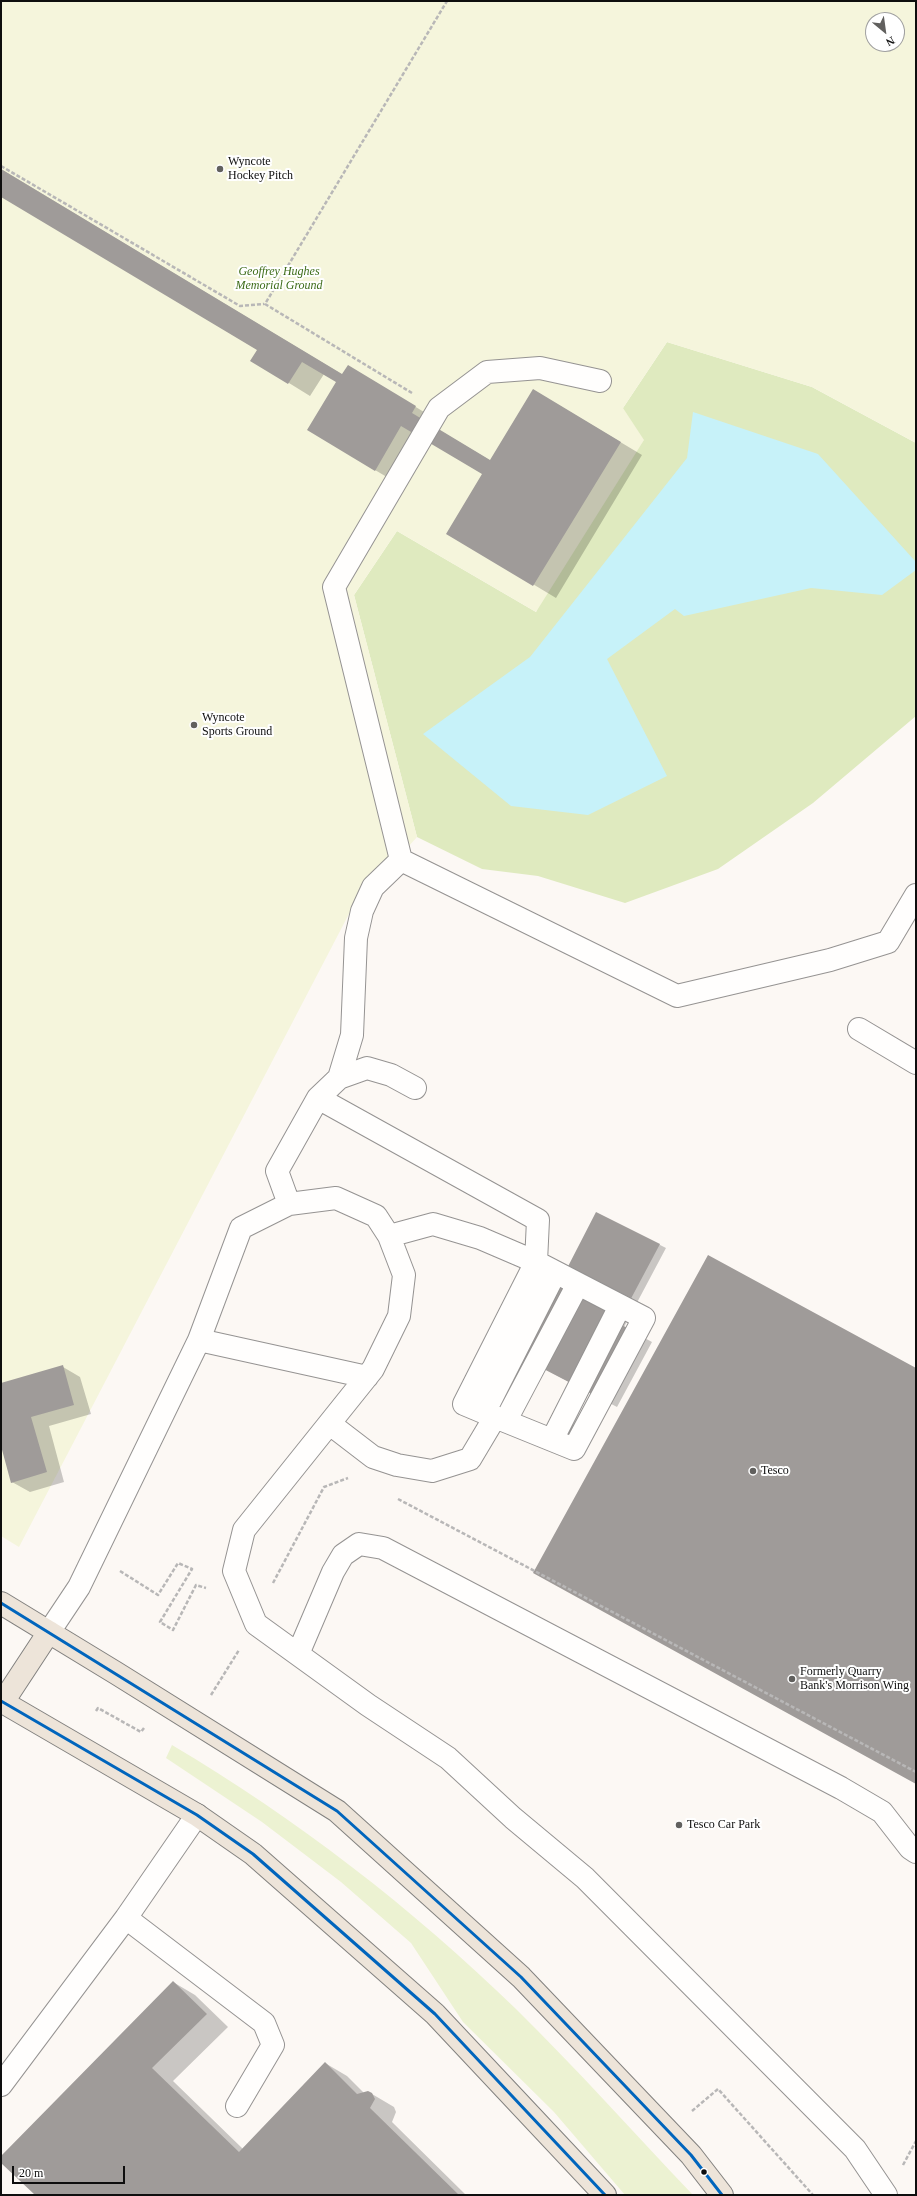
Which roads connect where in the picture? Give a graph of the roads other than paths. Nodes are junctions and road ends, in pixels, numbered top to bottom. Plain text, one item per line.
1 (600, 381) dead end
2 (402, 860) junction
3 (916, 894) edge
4 (859, 1029) dead end
5 (916, 1063) edge
6 (339, 1078) junction
7 (415, 1088) dead end
8 (318, 1098) junction
9 (289, 1204) junction
10 (389, 1236) junction
11 (536, 1262) junction
12 (555, 1273) junction
13 (578, 1284) junction
14 (199, 1340) junction
15 (367, 1377) junction
16 (495, 1416) junction
17 (330, 1424) junction
18 (1, 1603) edge
19 (49, 1632) junction
20 (298, 1654) junction
21 (2, 1701) edge
22 (197, 1815) junction
23 (916, 1852) edge
24 (126, 1918) junction
25 (1, 2085) edge
26 (237, 2106) dead end
27 (605, 2195) edge
28 (722, 2195) edge
29 (886, 2195) edge

1 - 2 street
2 - 3 street
2 - 6 street
4 - 5 street
6 - 7 street
6 - 8 street
8 - 9 street
8 - 11 street
9 - 10 street
9 - 14 street
10 - 11 street
10 - 15 street
11 - 12 street
11 - 16 street
12 - 13 street
12 - 16 street
13 - 16 street
13 - 16 street
14 - 15 street
14 - 19 street
15 - 17 street
16 - 17 street
17 - 20 street
18 - 19 main road
19 - 21 main road
19 - 28 main road
20 - 23 street
20 - 29 street
21 - 22 main road
22 - 24 street
22 - 27 main road
24 - 25 street
24 - 26 street

